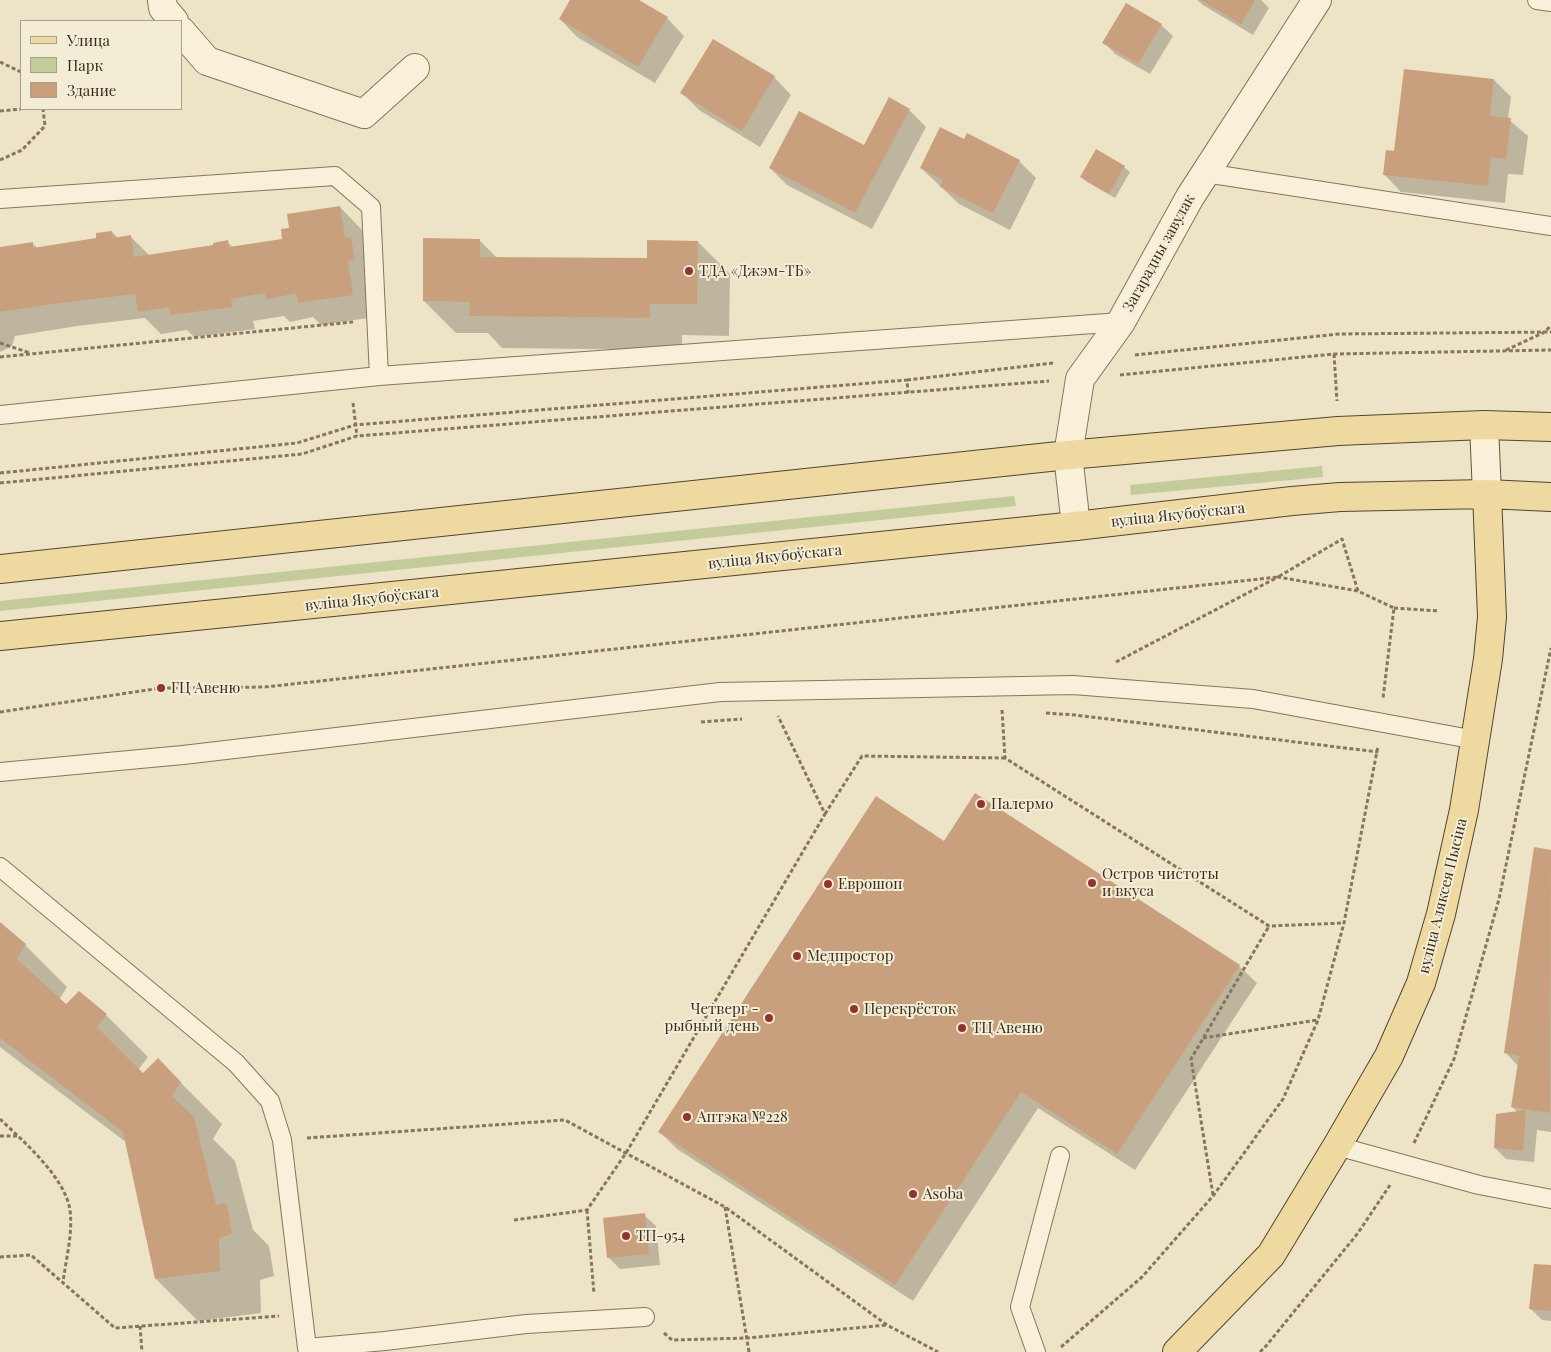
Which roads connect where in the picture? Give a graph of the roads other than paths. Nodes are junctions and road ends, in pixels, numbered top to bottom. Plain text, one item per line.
1 (162, 0) edge
2 (1317, 0) edge
3 (1538, 0) edge
4 (1551, 2) edge
5 (173, 20) edge
6 (182, 31) edge
7 (415, 68) dead end
8 (1205, 173) junction
9 (0, 199) edge
10 (1551, 226) edge
11 (1121, 322) junction
12 (379, 376) junction
13 (0, 415) edge
14 (1484, 425) junction
15 (1551, 427) edge
16 (1068, 455) junction
17 (1487, 494) junction
18 (1551, 497) edge
19 (1076, 526) junction
20 (0, 569) edge
21 (0, 636) edge
22 (1476, 740) junction
23 (0, 772) edge
24 (0, 867) edge
25 (1337, 1146) junction
26 (1060, 1156) dead end
27 (1551, 1199) edge
28 (645, 1317) road end
29 (1036, 1352) edge
30 (1177, 1352) edge

1 - 5 street
2 - 8 street, Загарадны завулак
3 - 4 lane
6 - 7 street
8 - 10 lane
8 - 11 street, Загарадны завулак
9 - 12 lane
11 - 12 lane
11 - 16 street, Загарадны завулак
12 - 13 lane
14 - 15 main road
14 - 16 main road
14 - 17 street, вуліца Аляксея Пысіна
16 - 19 street, Загарадны завулак
16 - 20 main road
17 - 18 main road, вуліца Якубоўскага
17 - 19 main road, вуліца Якубоўскага
17 - 22 main road, вуліца Аляксея Пысіна
19 - 21 main road, вуліца Якубоўскага
22 - 23 lane
22 - 25 main road, вуліца Аляксея Пысіна
24 - 28 lane
25 - 27 lane
25 - 30 main road, вуліца Аляксея Пысіна
26 - 29 lane

